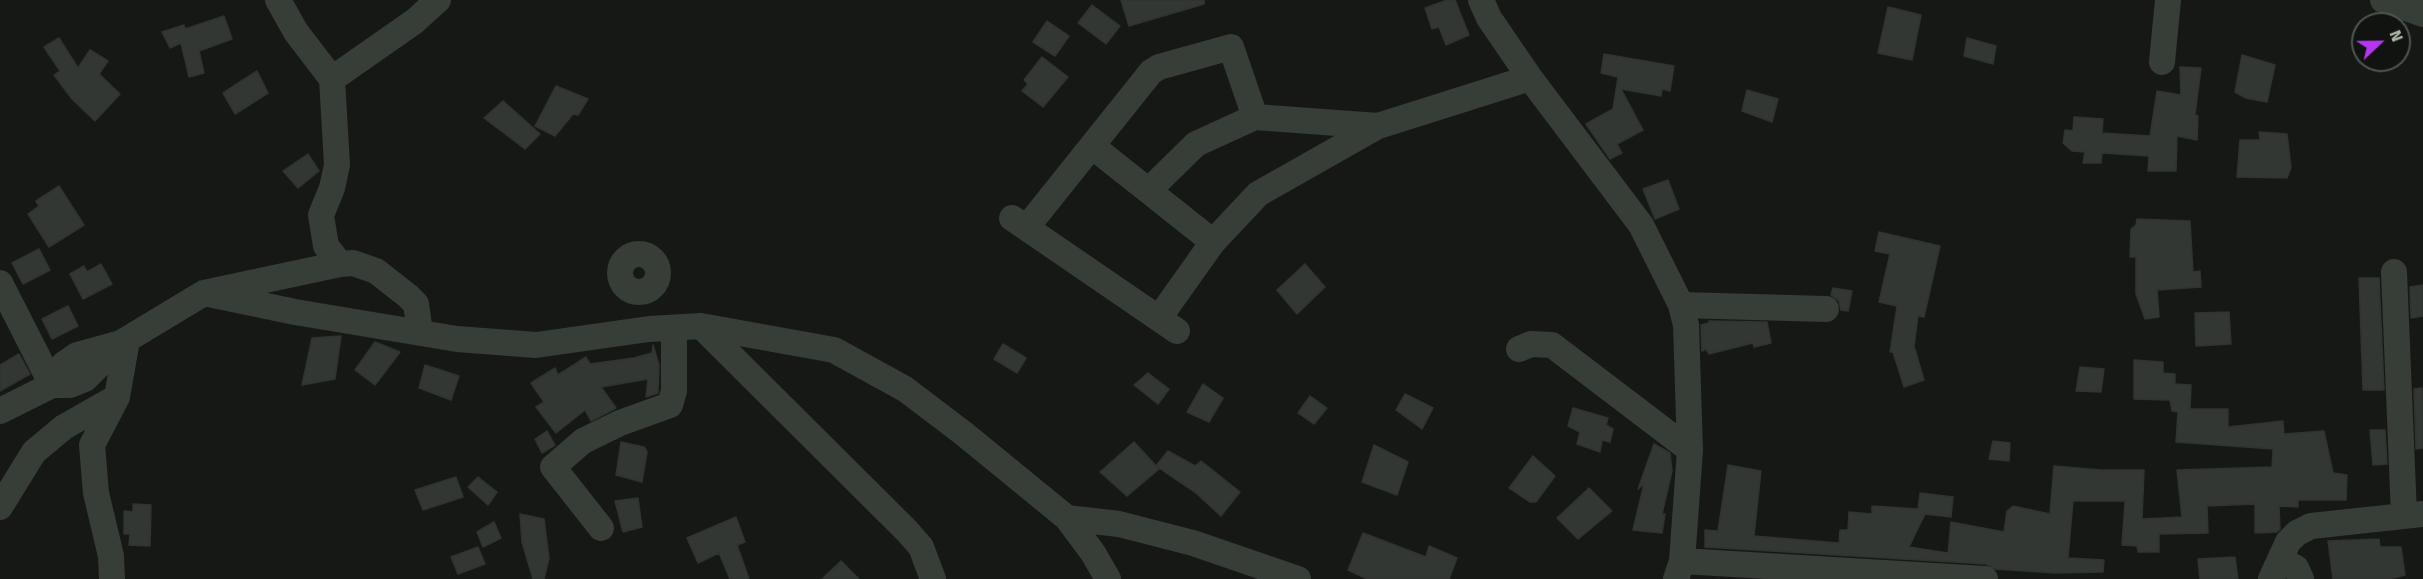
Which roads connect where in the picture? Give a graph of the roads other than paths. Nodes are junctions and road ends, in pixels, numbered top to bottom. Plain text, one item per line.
1 (279, 0) edge
2 (438, 0) edge
3 (1481, 0) edge
4 (2168, 0) edge
5 (2383, 0) edge
6 (2423, 14) edge
7 (2162, 62) dead end
8 (1530, 78) junction
9 (332, 80) junction
10 (1256, 117) junction
11 (1378, 126) junction
12 (1092, 146) junction
13 (1149, 190) junction
14 (1212, 242) junction
15 (340, 264) junction
16 (2394, 272) dead end
17 (0, 283) edge
18 (643, 292) dead end
19 (204, 293) junction
20 (1681, 305) junction
21 (1826, 309) dead end
22 (701, 326) junction
23 (674, 328) junction
24 (649, 329) junction
25 (420, 332) junction
26 (124, 342) junction
27 (1519, 349) dead end
28 (52, 385) junction
29 (117, 397) junction
30 (0, 411) edge
31 (1690, 450) junction
32 (0, 507) edge
33 (2414, 514) edge
34 (1067, 518) junction
35 (601, 528) dead end
36 (2275, 569) edge
37 (1679, 570) edge
38 (112, 579) edge
39 (933, 579) edge
40 (1108, 579) edge
41 (1298, 579) edge
42 (1985, 579) edge
43 (2301, 579) edge

1 - 9 street
2 - 9 street
3 - 8 street
4 - 7 street
5 - 6 street
8 - 11 street
8 - 20 street
9 - 15 street
10 - 11 street
10 - 12 street
10 - 13 street
11 - 14 street
12 - 13 street
12 - 14 street
13 - 14 street
15 - 19 street
15 - 25 street
16 - 33 street
17 - 28 street
18 - 24 street
19 - 25 street
19 - 26 street
20 - 21 street
20 - 31 street
22 - 23 street
22 - 34 street
22 - 39 street
23 - 24 street
23 - 35 street
24 - 25 street
26 - 28 street
26 - 29 street
27 - 31 street
28 - 30 street
29 - 32 street
29 - 38 street
31 - 37 street
33 - 36 street
34 - 40 street
34 - 41 street
36 - 43 street
37 - 42 street

